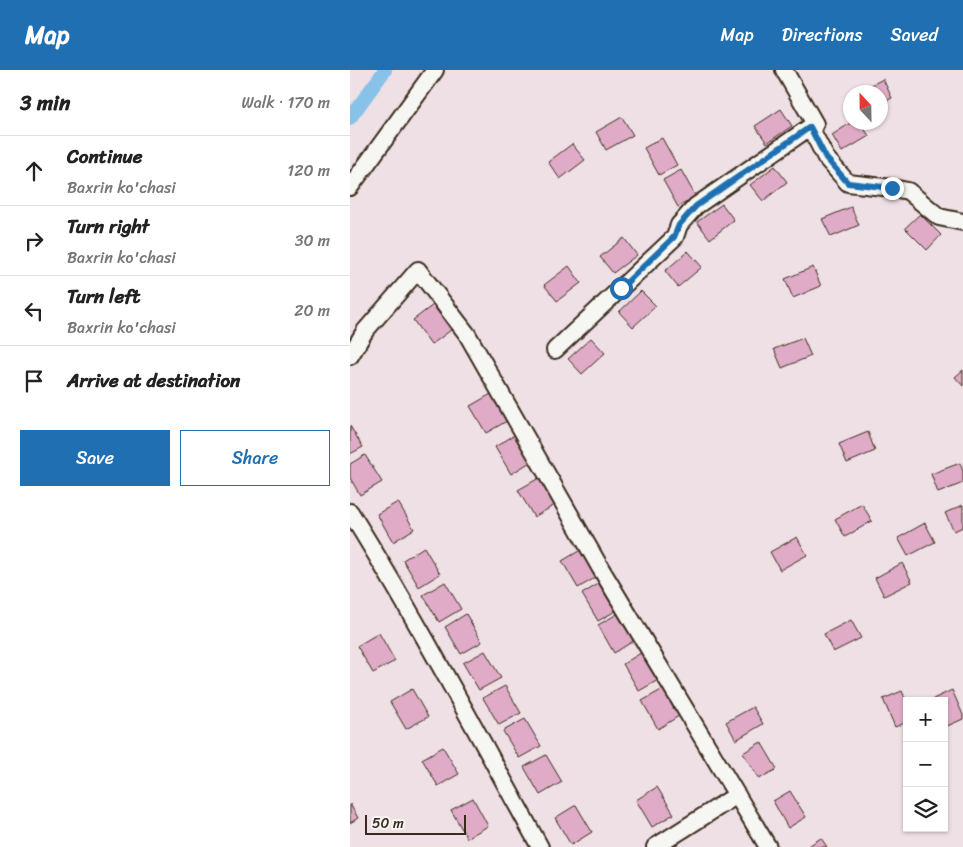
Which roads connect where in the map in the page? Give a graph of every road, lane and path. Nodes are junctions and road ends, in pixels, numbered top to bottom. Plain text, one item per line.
1 (435, 70) edge
2 (784, 70) edge
3 (810, 127) junction
4 (350, 187) edge
5 (963, 222) edge
6 (556, 350) dead end
7 (350, 356) edge
8 (350, 512) edge
9 (737, 795) junction
10 (540, 847) edge
11 (655, 847) edge
12 (768, 847) edge

1 - 4 street
2 - 3 street
3 - 5 street
3 - 6 street
7 - 9 street
8 - 10 street
9 - 11 street
9 - 12 street

